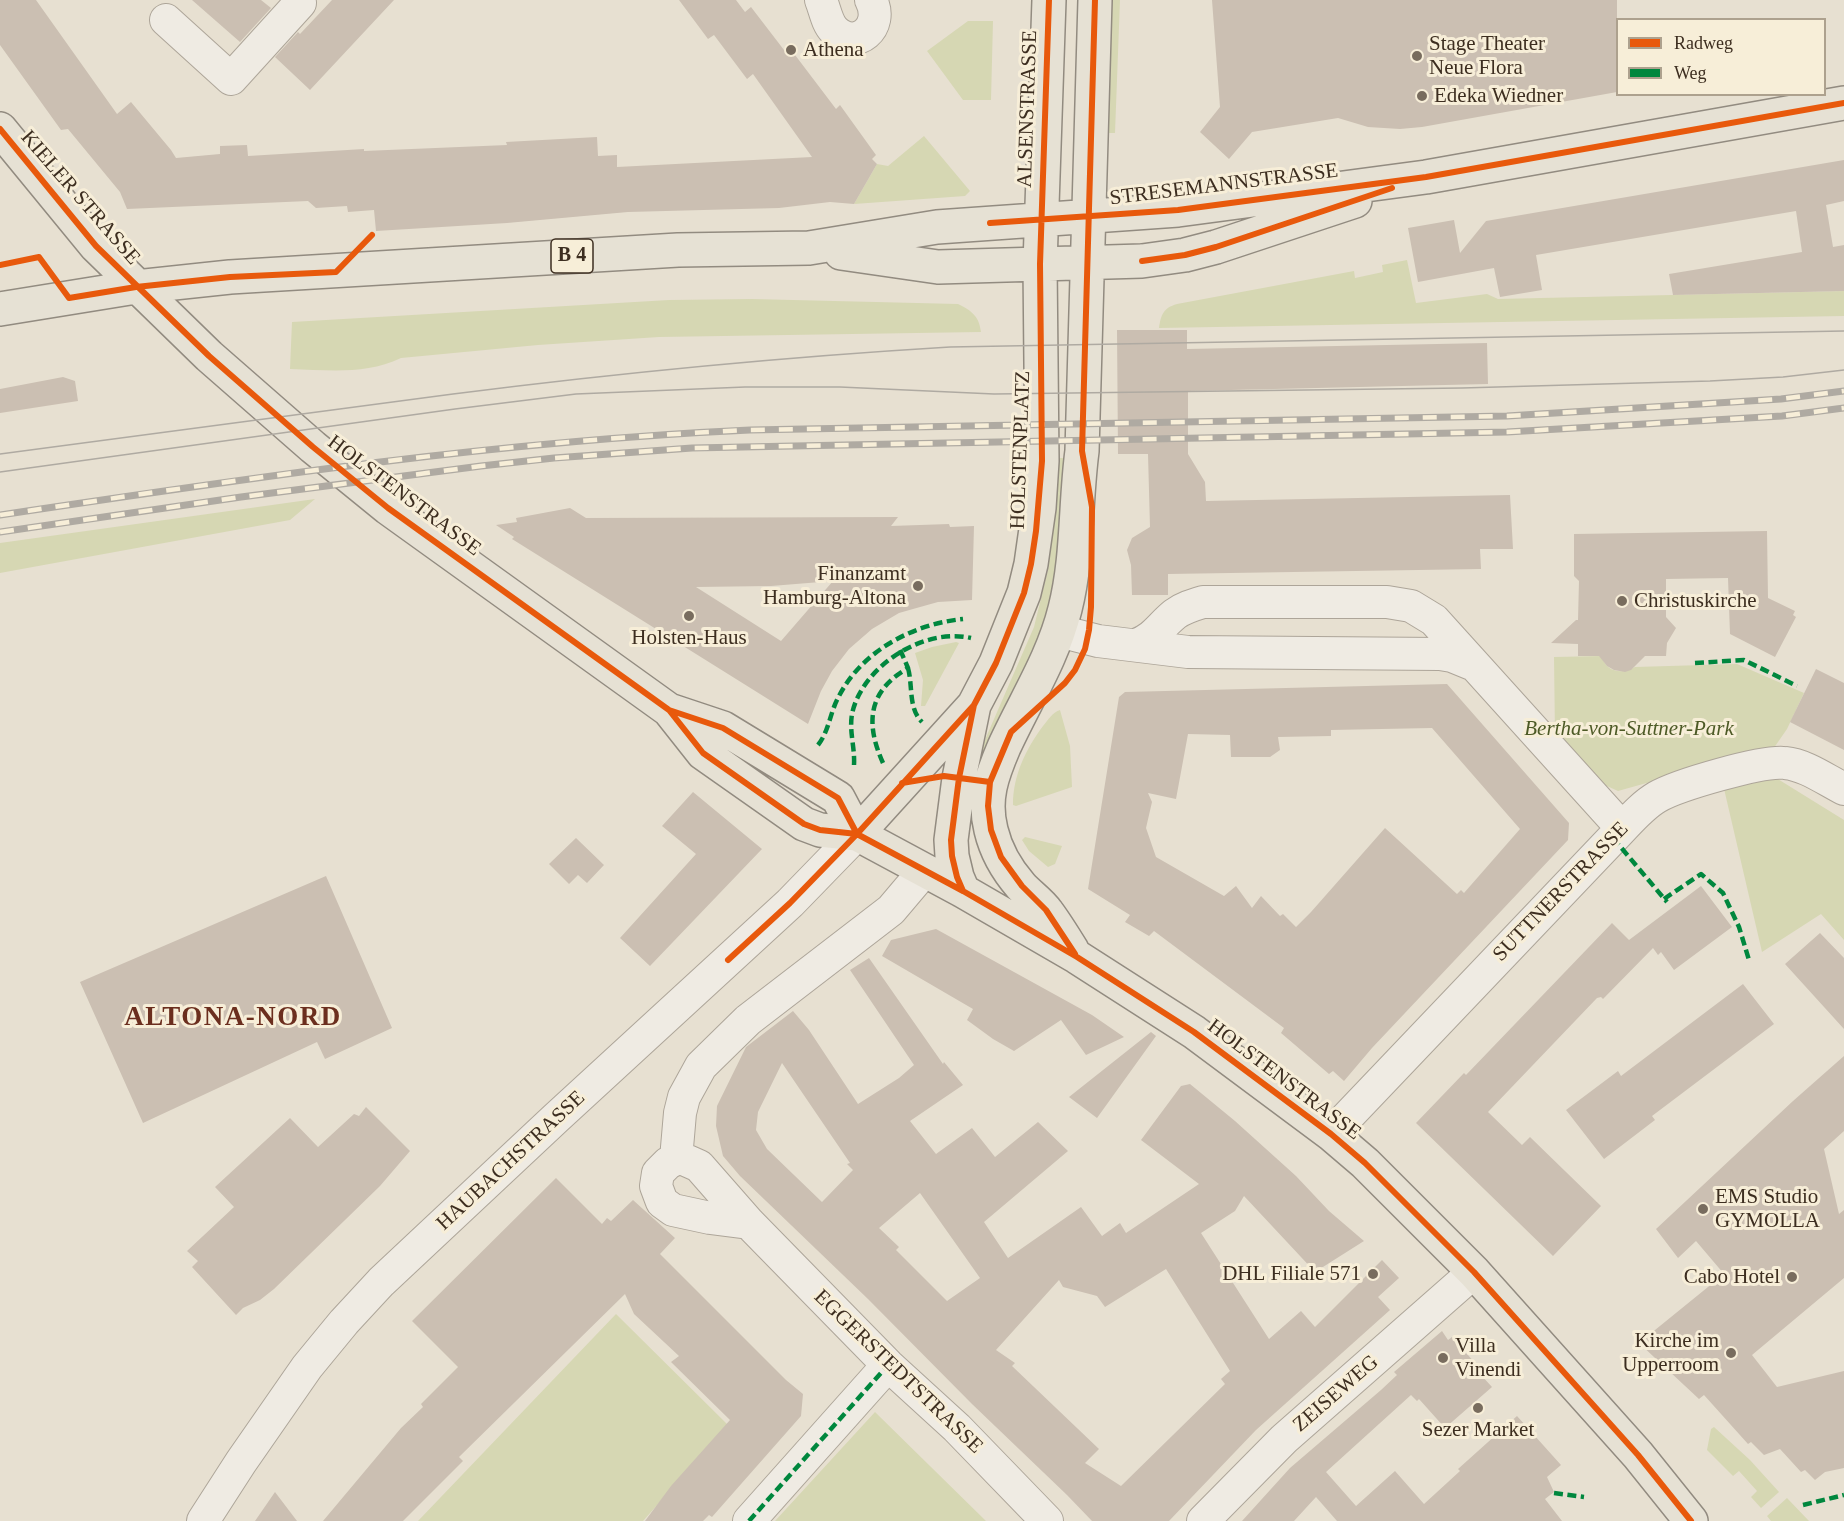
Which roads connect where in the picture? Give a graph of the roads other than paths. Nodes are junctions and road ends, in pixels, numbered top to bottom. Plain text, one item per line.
1 (821, 0) edge
2 (871, 0) edge
3 (1048, 0) edge
4 (1095, 0) edge
5 (300, 1) edge
6 (166, 20) dead end
7 (1844, 103) edge
8 (0, 129) edge
9 (1426, 177) junction
10 (1089, 216) junction
11 (1041, 220) junction
12 (809, 248) junction
13 (1088, 262) junction
14 (1040, 264) junction
15 (136, 287) junction
16 (0, 309) edge
17 (1059, 630) junction
18 (1136, 645) junction
19 (1474, 665) junction
20 (974, 705) junction
21 (1844, 789) edge
22 (1622, 828) junction
23 (857, 834) junction
24 (924, 871) junction
25 (963, 891) junction
26 (1077, 957) junction
27 (1331, 1134) junction
28 (676, 1159) junction
29 (749, 1223) junction
30 (1474, 1272) junction
31 (888, 1365) junction
32 (203, 1521) edge
33 (749, 1521) edge
34 (1047, 1521) edge
35 (1203, 1521) edge
36 (1691, 1521) edge

1 - 2 street
3 - 11 main road, ALSENSTRASSE
4 - 10 main road
5 - 6 street
7 - 9 main road, STRESEMANNSTRASSE / B 4
8 - 15 main road, KIELER STRASSE
9 - 10 main road, STRESEMANNSTRASSE / B 4
9 - 13 main road, STRESEMANNSTRASSE / B 4
10 - 11 main road, STRESEMANNSTRASSE / B 4
10 - 13 main road
11 - 12 main road, STRESEMANNSTRASSE / B 4
11 - 14 main road, HOLSTENPLATZ
12 - 14 main road, STRESEMANNSTRASSE / B 4
12 - 15 main road, STRESEMANNSTRASSE / B 4
13 - 14 main road, STRESEMANNSTRASSE / B 4
13 - 17 main road
14 - 20 main road, HOLSTENPLATZ
15 - 16 main road, STRESEMANNSTRASSE
15 - 23 main road, HOLSTENSTRASSE
17 - 18 street
17 - 26 main road
18 - 19 street
18 - 19 street
19 - 22 street
20 - 23 main road, HOLSTENPLATZ
20 - 25 main road, HOLSTENPLATZ
21 - 22 street, SUTTNERSTRASSE
22 - 27 street, SUTTNERSTRASSE
23 - 24 main road, HOLSTENSTRASSE
23 - 32 street, HAUBACHSTRASSE
24 - 25 main road, HOLSTENSTRASSE
24 - 28 street
25 - 26 main road, HOLSTENSTRASSE
26 - 27 main road, HOLSTENSTRASSE
27 - 30 main road, HOLSTENSTRASSE
28 - 29 street, EGGERSTEDTSTRASSE
28 - 29 street
29 - 31 street, EGGERSTEDTSTRASSE
30 - 35 street, ZEISEWEG
30 - 36 main road, HOLSTENSTRASSE
31 - 33 street
31 - 34 street, EGGERSTEDTSTRASSE

